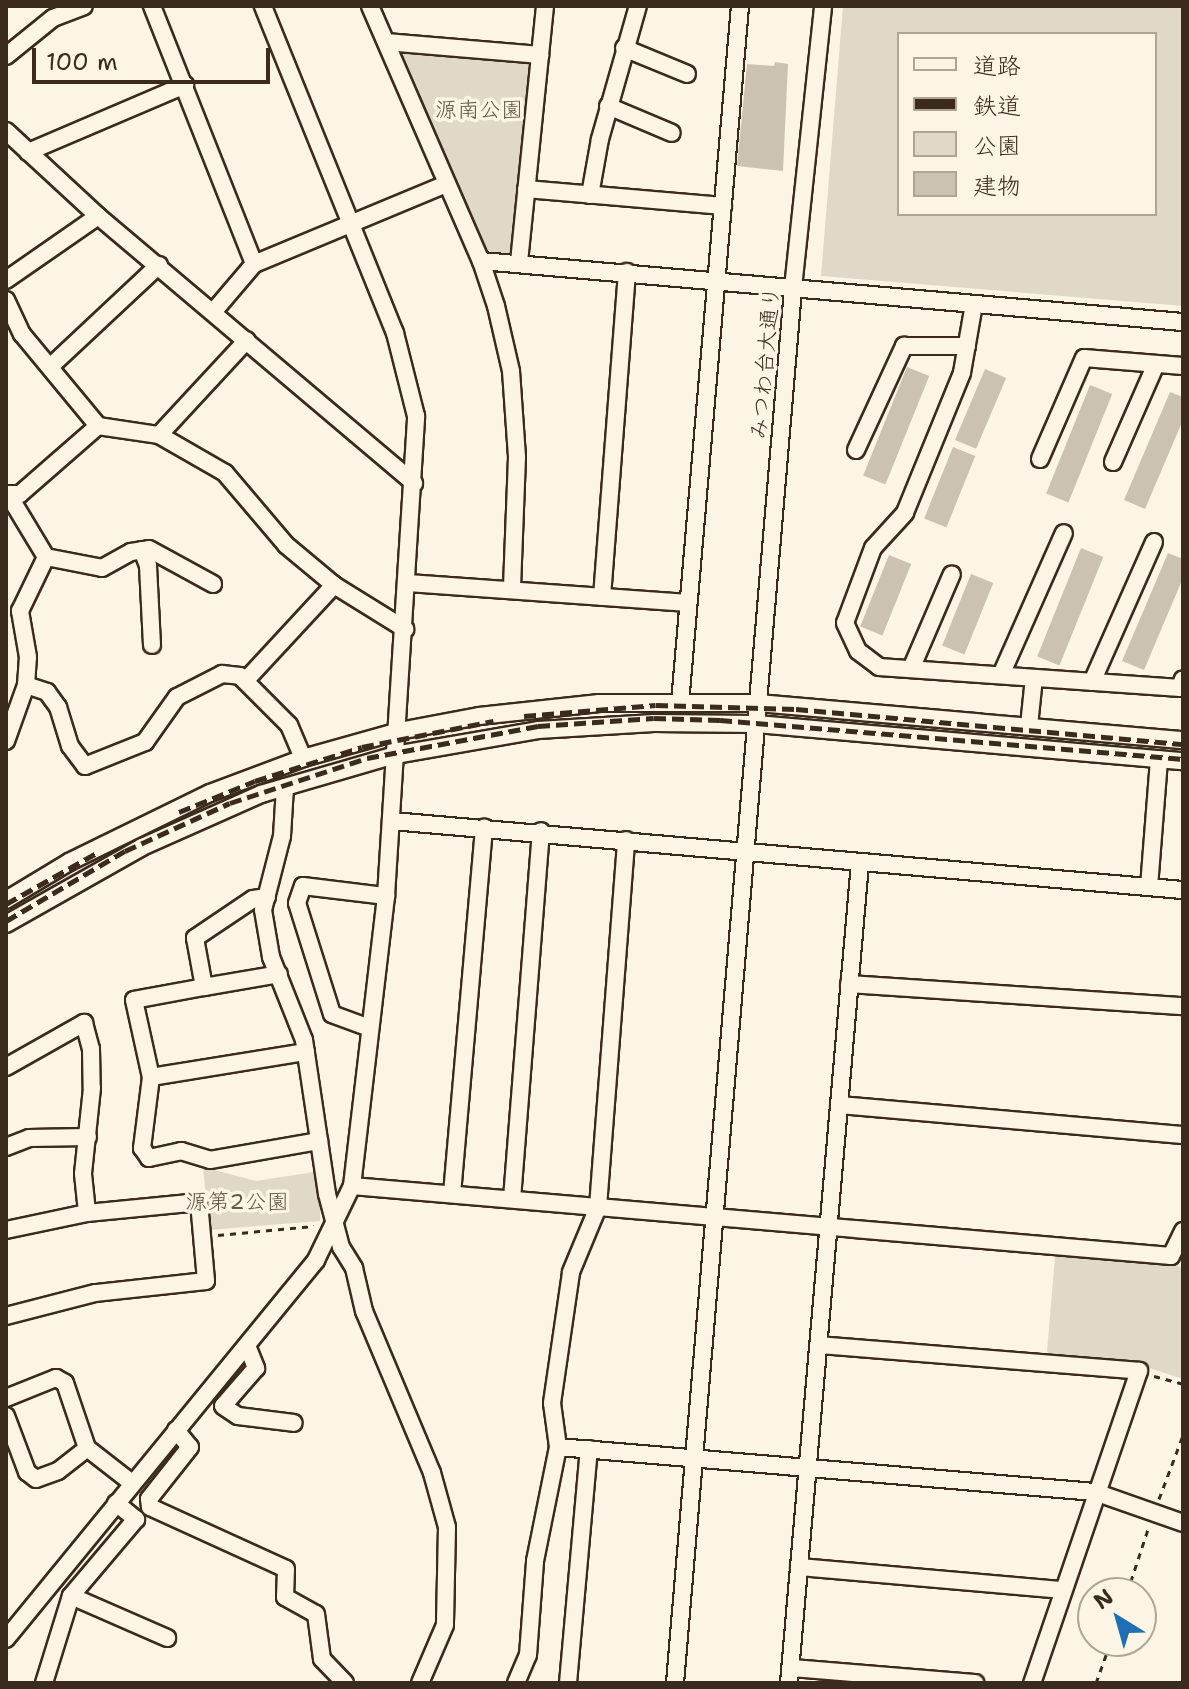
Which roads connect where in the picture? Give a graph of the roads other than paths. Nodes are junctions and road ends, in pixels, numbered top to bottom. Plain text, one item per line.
1 (84, 6) edge
2 (152, 6) edge
3 (263, 6) edge
4 (370, 6) edge
5 (545, 6) edge
6 (638, 6) edge
7 (740, 6) edge
8 (823, 6) edge
9 (51, 12) edge
10 (386, 42) junction
11 (624, 48) junction
12 (540, 55) junction
13 (6, 56) edge
14 (687, 74) dead end
15 (185, 85) junction
16 (608, 106) junction
17 (6, 131) edge
18 (672, 133) dead end
19 (28, 152) junction
20 (446, 184) junction
21 (526, 189) junction
22 (590, 195) junction
23 (723, 206) junction
24 (98, 216) junction
25 (351, 225) junction
26 (481, 261) junction
27 (519, 262) junction
28 (254, 264) junction
29 (159, 265) junction
30 (627, 272) junction
31 (6, 280) edge
32 (717, 281) junction
33 (793, 288) junction
34 (6, 300) edge
35 (974, 304) junction
36 (214, 311) junction
37 (1183, 322) edge
38 (247, 340) junction
39 (967, 346) junction
40 (1156, 364) junction
41 (51, 366) junction
42 (1183, 366) edge
43 (98, 426) junction
44 (159, 435) junction
45 (856, 450) dead end
46 (1040, 459) dead end
47 (1113, 462) dead end
48 (414, 483) junction
49 (7, 494) edge
50 (1064, 533) dead end
51 (1154, 542) dead end
52 (142, 550) junction
53 (46, 557) junction
54 (952, 574) dead end
55 (408, 583) junction
56 (213, 584) dead end
57 (334, 585) junction
58 (512, 590) junction
59 (602, 597) junction
60 (688, 603) junction
61 (14, 618) edge
62 (405, 629) junction
63 (152, 645) dead end
64 (911, 669) junction
65 (1001, 675) junction
66 (1034, 678) junction
67 (247, 679) junction
68 (1183, 679) edge
69 (1092, 682) junction
70 (26, 685) junction
71 (680, 703) junction
72 (758, 703) junction
73 (756, 724) junction
74 (1029, 726) junction
75 (399, 731) junction
76 (1183, 740) edge
77 (6, 741) edge
78 (395, 755) junction
79 (303, 758) junction
80 (1159, 759) junction
81 (1183, 761) edge
82 (285, 787) junction
83 (392, 821) junction
84 (484, 827) junction
85 (541, 831) junction
86 (626, 840) junction
87 (746, 852) junction
88 (860, 863) junction
89 (1149, 887) junction
90 (1183, 890) edge
91 (386, 896) junction
92 (267, 897) junction
93 (6, 900) edge
94 (6, 924) edge
95 (279, 974) junction
96 (849, 984) junction
97 (204, 987) junction
98 (1183, 1006) edge
99 (367, 1027) junction
100 (306, 1052) junction
101 (6, 1067) edge
102 (151, 1077) junction
103 (839, 1105) junction
104 (1183, 1135) edge
105 (88, 1137) junction
106 (319, 1141) junction
107 (6, 1147) edge
108 (352, 1186) junction
109 (452, 1194) junction
110 (512, 1199) junction
111 (598, 1207) junction
112 (87, 1213) junction
113 (715, 1216) junction
114 (828, 1226) junction
115 (335, 1228) junction
116 (6, 1230) edge
117 (1183, 1231) edge
118 (6, 1316) edge
119 (819, 1345) junction
120 (248, 1348) junction
121 (6, 1398) edge
122 (6, 1416) edge
123 (294, 1423) dead end
124 (176, 1430) junction
125 (558, 1447) junction
126 (87, 1448) junction
127 (589, 1449) junction
128 (694, 1457) junction
129 (808, 1468) junction
130 (132, 1483) junction
131 (1095, 1492) junction
132 (116, 1503) junction
133 (1183, 1523) edge
134 (799, 1567) junction
135 (1061, 1590) junction
136 (71, 1596) junction
137 (167, 1638) dead end
138 (6, 1639) edge
139 (790, 1675) edge
140 (44, 1683) edge
141 (345, 1683) edge
142 (420, 1683) edge
143 (516, 1683) edge
144 (568, 1683) edge
145 (675, 1683) edge
146 (975, 1683) edge
147 (1032, 1683) edge

1 - 9 street
2 - 15 street
3 - 25 street
4 - 10 street
5 - 12 street
6 - 11 street
7 - 23 street
8 - 33 street, みつわ台大通り
9 - 13 street
10 - 12 street
10 - 20 street
11 - 14 street
11 - 16 street
12 - 21 street
15 - 19 street
15 - 28 street
16 - 18 street
16 - 22 street
17 - 19 street
19 - 24 street
20 - 25 street
20 - 26 street
21 - 22 street
21 - 27 street
22 - 23 street
23 - 32 street
24 - 29 street
24 - 31 street
25 - 28 street
25 - 48 street
26 - 27 street
26 - 58 street
27 - 30 street
28 - 36 street
29 - 36 street
29 - 41 street
30 - 32 street
30 - 59 street
32 - 33 street
32 - 60 street
33 - 35 street
33 - 72 street, みつわ台大通り
34 - 41 street
35 - 37 street
35 - 39 street
36 - 38 street
38 - 44 street
38 - 48 street
39 - 45 street
39 - 64 street
40 - 42 street
40 - 46 street
40 - 47 street
41 - 43 street
43 - 44 street
43 - 49 street
44 - 57 street
48 - 55 street
49 - 53 street
50 - 65 street
51 - 69 street
52 - 53 street
52 - 56 street
52 - 63 street
53 - 61 street
54 - 64 street
55 - 58 street
55 - 62 street
57 - 62 street
57 - 67 street
58 - 59 street
59 - 60 street
60 - 71 street
61 - 70 street
62 - 75 street
64 - 65 street
65 - 66 street
66 - 69 street
66 - 74 street
67 - 70 street
67 - 79 street
68 - 69 street
70 - 77 street
71 - 72 street
71 - 75 street
72 - 73 street, みつわ台大通り
72 - 74 street
73 - 78 street
73 - 80 street
73 - 87 street, みつわ台大通り
74 - 76 street
75 - 78 street
75 - 79 street
78 - 82 street
78 - 83 street
79 - 93 street
80 - 81 street
80 - 89 street
82 - 92 street
82 - 94 street
83 - 84 street
83 - 91 street
84 - 85 street
84 - 109 street
85 - 86 street
85 - 110 street
86 - 87 street
86 - 111 street
87 - 88 street
87 - 113 street, みつわ台大通り
88 - 89 street
88 - 96 street
89 - 90 street
91 - 99 street
91 - 99 street
92 - 95 street
92 - 97 street
95 - 97 street
95 - 100 street
96 - 98 street
96 - 103 street
97 - 102 street
99 - 108 street
100 - 102 street
100 - 106 street
101 - 105 street
102 - 106 street
103 - 104 street
103 - 114 street
105 - 107 street
105 - 112 street
106 - 115 street
108 - 109 street
108 - 115 street
109 - 110 street
110 - 111 street
111 - 113 street
111 - 125 street
112 - 116 street
112 - 118 street
113 - 114 street
113 - 128 street, みつわ台大通り
114 - 117 street
114 - 119 street
115 - 120 street
115 - 142 street
119 - 129 street
119 - 131 street
120 - 123 street
120 - 124 street
121 - 126 street
122 - 126 street
124 - 130 street
124 - 141 street
125 - 127 street
125 - 143 street
126 - 130 street
127 - 128 street
127 - 144 street
128 - 129 street
128 - 145 street, みつわ台大通り
129 - 131 street
129 - 134 street
130 - 132 street
131 - 133 street
131 - 135 street
132 - 136 street
132 - 138 street
134 - 135 street
134 - 139 street
135 - 147 street
136 - 137 street
136 - 140 street
139 - 146 street

